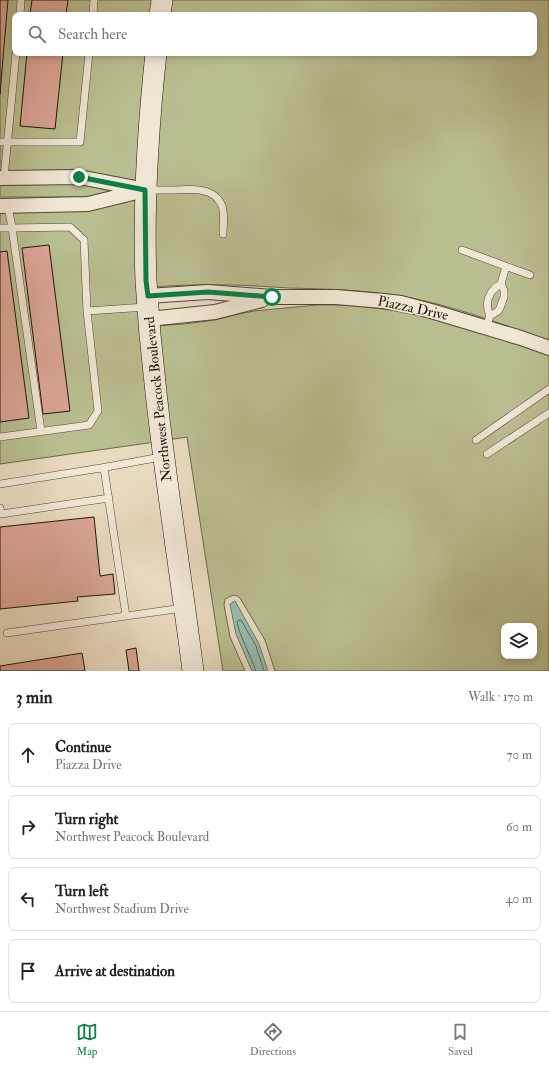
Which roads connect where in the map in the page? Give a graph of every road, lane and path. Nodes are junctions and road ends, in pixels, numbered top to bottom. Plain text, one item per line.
1 (21, 0) edge
2 (94, 0) edge
3 (162, 0) edge
4 (20, 12) edge
5 (93, 12) edge
6 (160, 12) edge
7 (16, 56) edge
8 (89, 56) edge
9 (156, 56) edge
10 (4, 142) edge
11 (2, 178) edge
12 (145, 190) junction
13 (4, 206) edge
14 (0, 228) edge
15 (12, 228) junction
16 (223, 234) dead end
17 (462, 250) dead end
18 (506, 266) junction
19 (530, 275) dead end
20 (501, 284) junction
21 (272, 297) junction
22 (148, 307) junction
23 (87, 311) junction
24 (488, 321) junction
25 (549, 348) edge
26 (549, 389) edge
27 (549, 413) edge
28 (41, 431) junction
29 (0, 437) edge
30 (476, 440) dead end
31 (487, 454) dead end
32 (163, 457) junction
33 (104, 468) junction
34 (0, 484) edge
35 (109, 498) junction
36 (0, 511) edge
37 (185, 608) junction
38 (126, 616) junction
39 (7, 633) dead end
40 (193, 671) edge

1 - 4 lane
2 - 5 lane
3 - 6 street
7 - 10 lane
8 - 10 lane
9 - 12 street, Northwest Peacock Boulevard
10 - 11 lane
11 - 12 street
12 - 13 street
12 - 16 lane
12 - 22 street, Northwest Peacock Boulevard
13 - 15 lane
14 - 15 lane
15 - 23 lane
15 - 28 lane
17 - 18 lane
18 - 19 lane
18 - 20 lane
20 - 24 lane
20 - 24 lane
21 - 22 street, Piazza Drive
21 - 22 street, Piazza Drive
21 - 24 street, Piazza Drive
22 - 23 lane
22 - 32 street, Northwest Peacock Boulevard
23 - 28 lane
24 - 25 street, Piazza Drive
26 - 30 lane
27 - 31 lane
28 - 29 lane
32 - 33 lane
32 - 37 street, Northwest Peacock Boulevard
33 - 34 lane
33 - 35 lane
35 - 36 lane
35 - 38 lane
37 - 38 lane
37 - 40 street, Northwest Peacock Boulevard
38 - 39 lane

